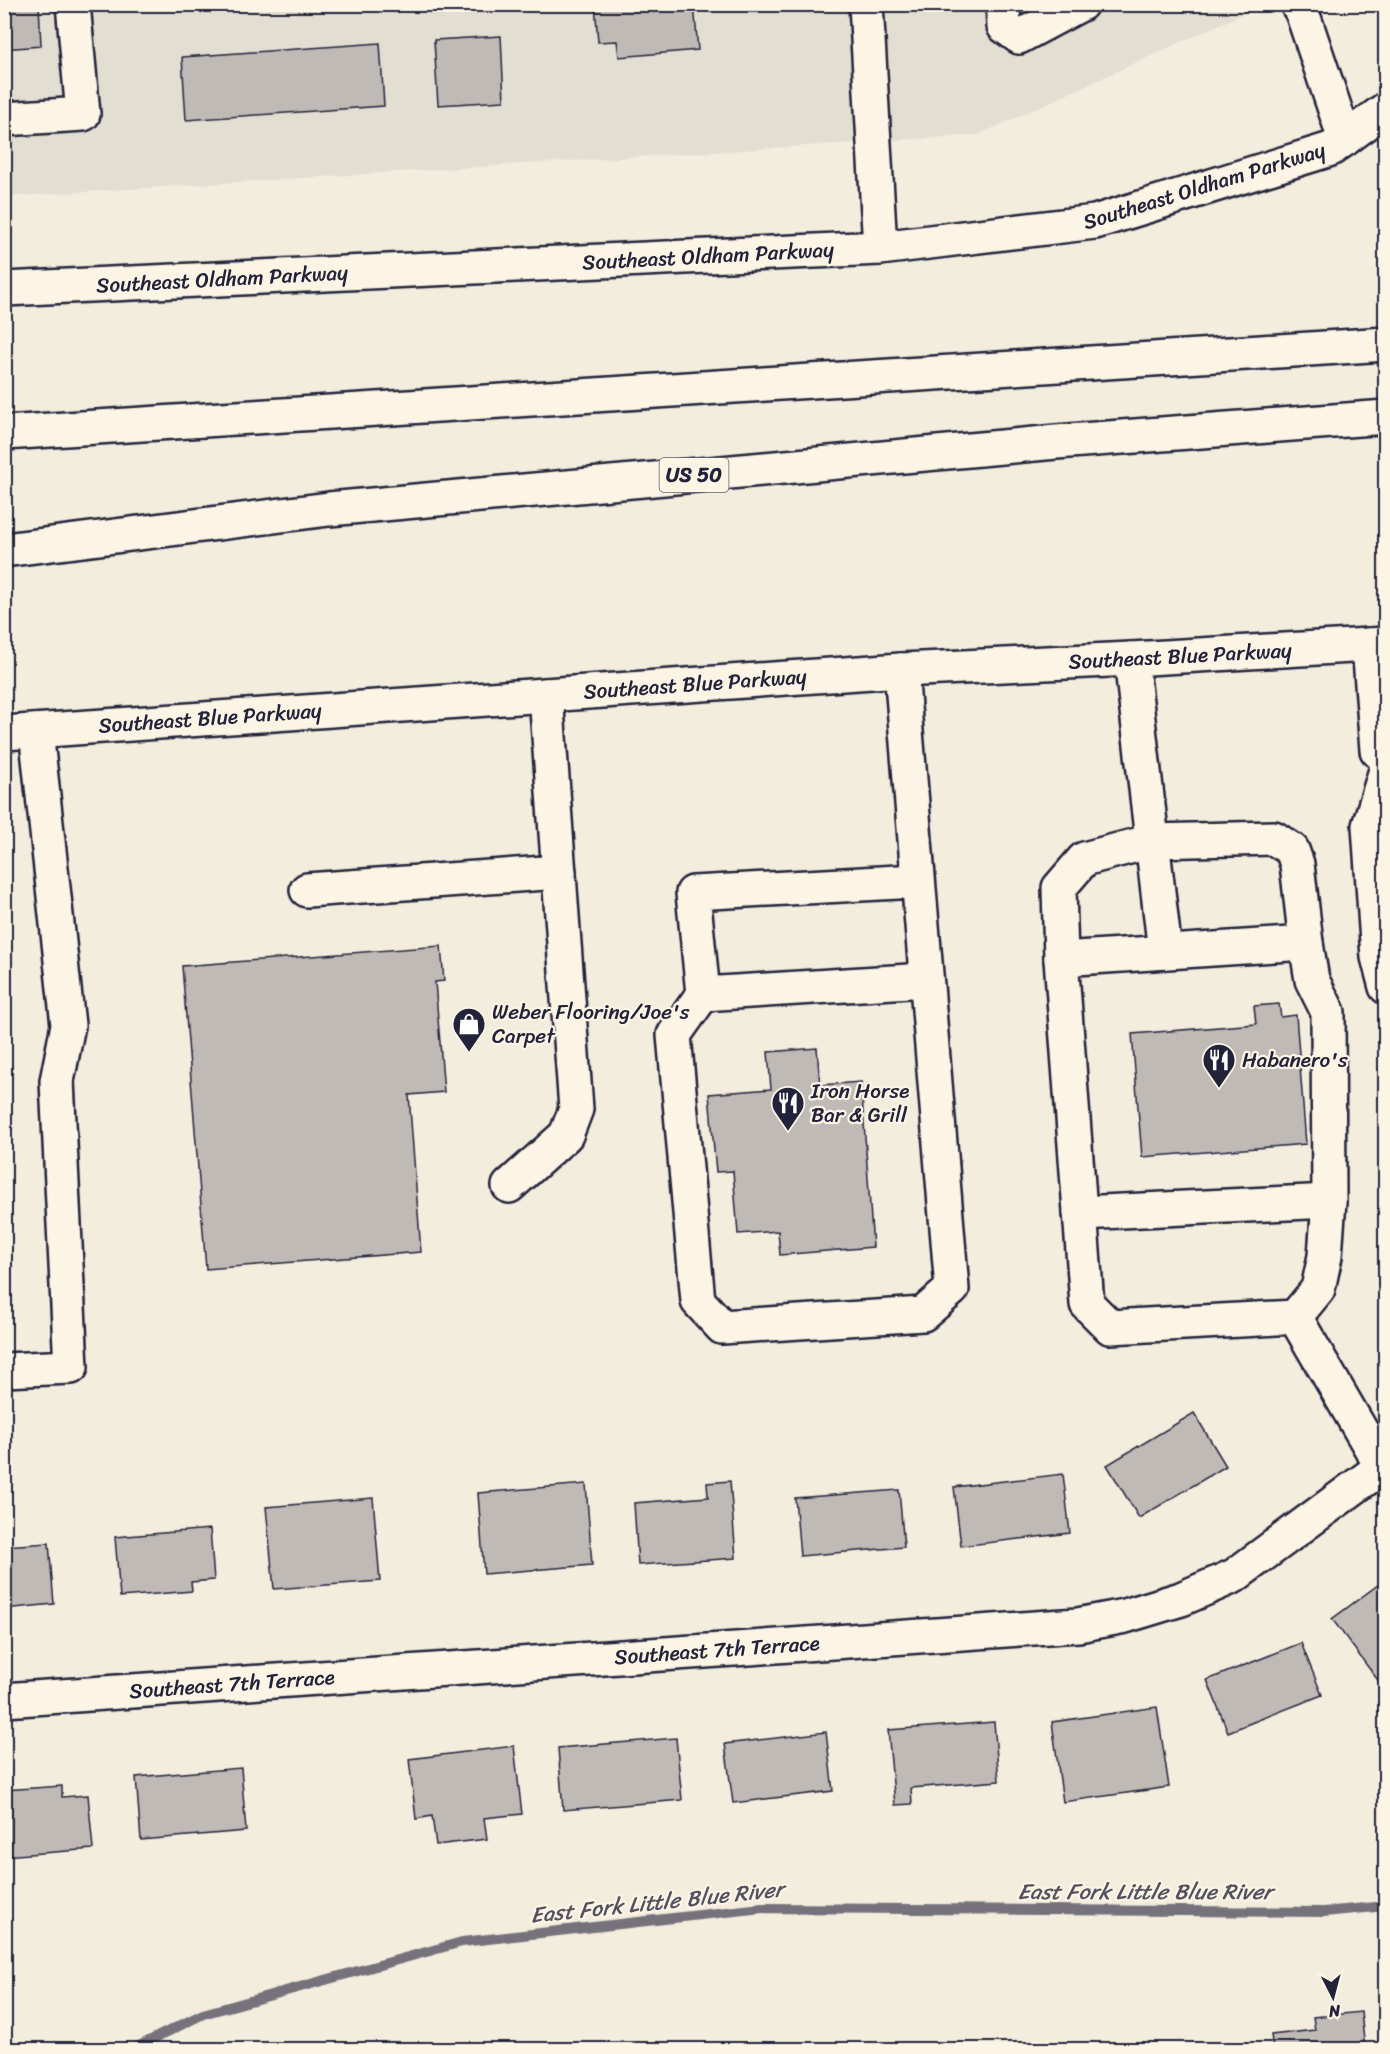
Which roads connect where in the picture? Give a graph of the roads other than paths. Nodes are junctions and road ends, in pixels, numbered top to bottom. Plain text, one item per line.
1 (74, 4) edge
2 (866, 4) edge
3 (1003, 4) edge
4 (1081, 4) edge
5 (1297, 4) edge
6 (1386, 109) edge
7 (4, 119) edge
8 (1345, 139) junction
9 (880, 248) junction
10 (4, 289) edge
11 (1386, 344) edge
12 (1386, 417) edge
13 (4, 433) edge
14 (4, 550) edge
15 (1378, 645) edge
16 (1131, 659) junction
17 (901, 669) junction
18 (546, 695) junction
19 (20, 732) edge
20 (1386, 759) edge
21 (1386, 770) edge
22 (1152, 841) junction
23 (559, 872) junction
24 (917, 881) junction
25 (307, 890) dead end
26 (1306, 944) junction
27 (1165, 952) junction
28 (1061, 959) junction
29 (925, 980) junction
30 (1386, 987) edge
31 (703, 993) junction
32 (510, 1186) dead end
33 (1329, 1201) junction
34 (1080, 1214) junction
35 (1295, 1317) junction
36 (4, 1370) edge
37 (1384, 1465) edge
38 (4, 1700) edge

1 - 7 main road
2 - 9 main road
3 - 4 main road
5 - 8 main road
6 - 8 main road, Southeast Oldham Parkway
8 - 9 main road, Southeast Oldham Parkway
9 - 10 main road, Southeast Oldham Parkway
11 - 13 main road
12 - 14 main road, US 50
15 - 16 main road, Southeast Blue Parkway
15 - 20 main road
16 - 17 main road, Southeast Blue Parkway
16 - 22 main road
17 - 18 main road, Southeast Blue Parkway
17 - 24 main road
18 - 19 main road, Southeast Blue Parkway
18 - 23 main road
19 - 36 main road
21 - 30 main road
22 - 26 main road
22 - 27 main road
22 - 28 main road
23 - 25 main road
23 - 32 main road
24 - 29 main road
24 - 31 main road
26 - 27 main road
26 - 33 main road
27 - 28 main road
28 - 34 main road
29 - 31 main road
29 - 31 main road
33 - 34 main road
33 - 35 main road
34 - 35 main road
35 - 37 main road
37 - 38 main road, Southeast 7th Terrace

